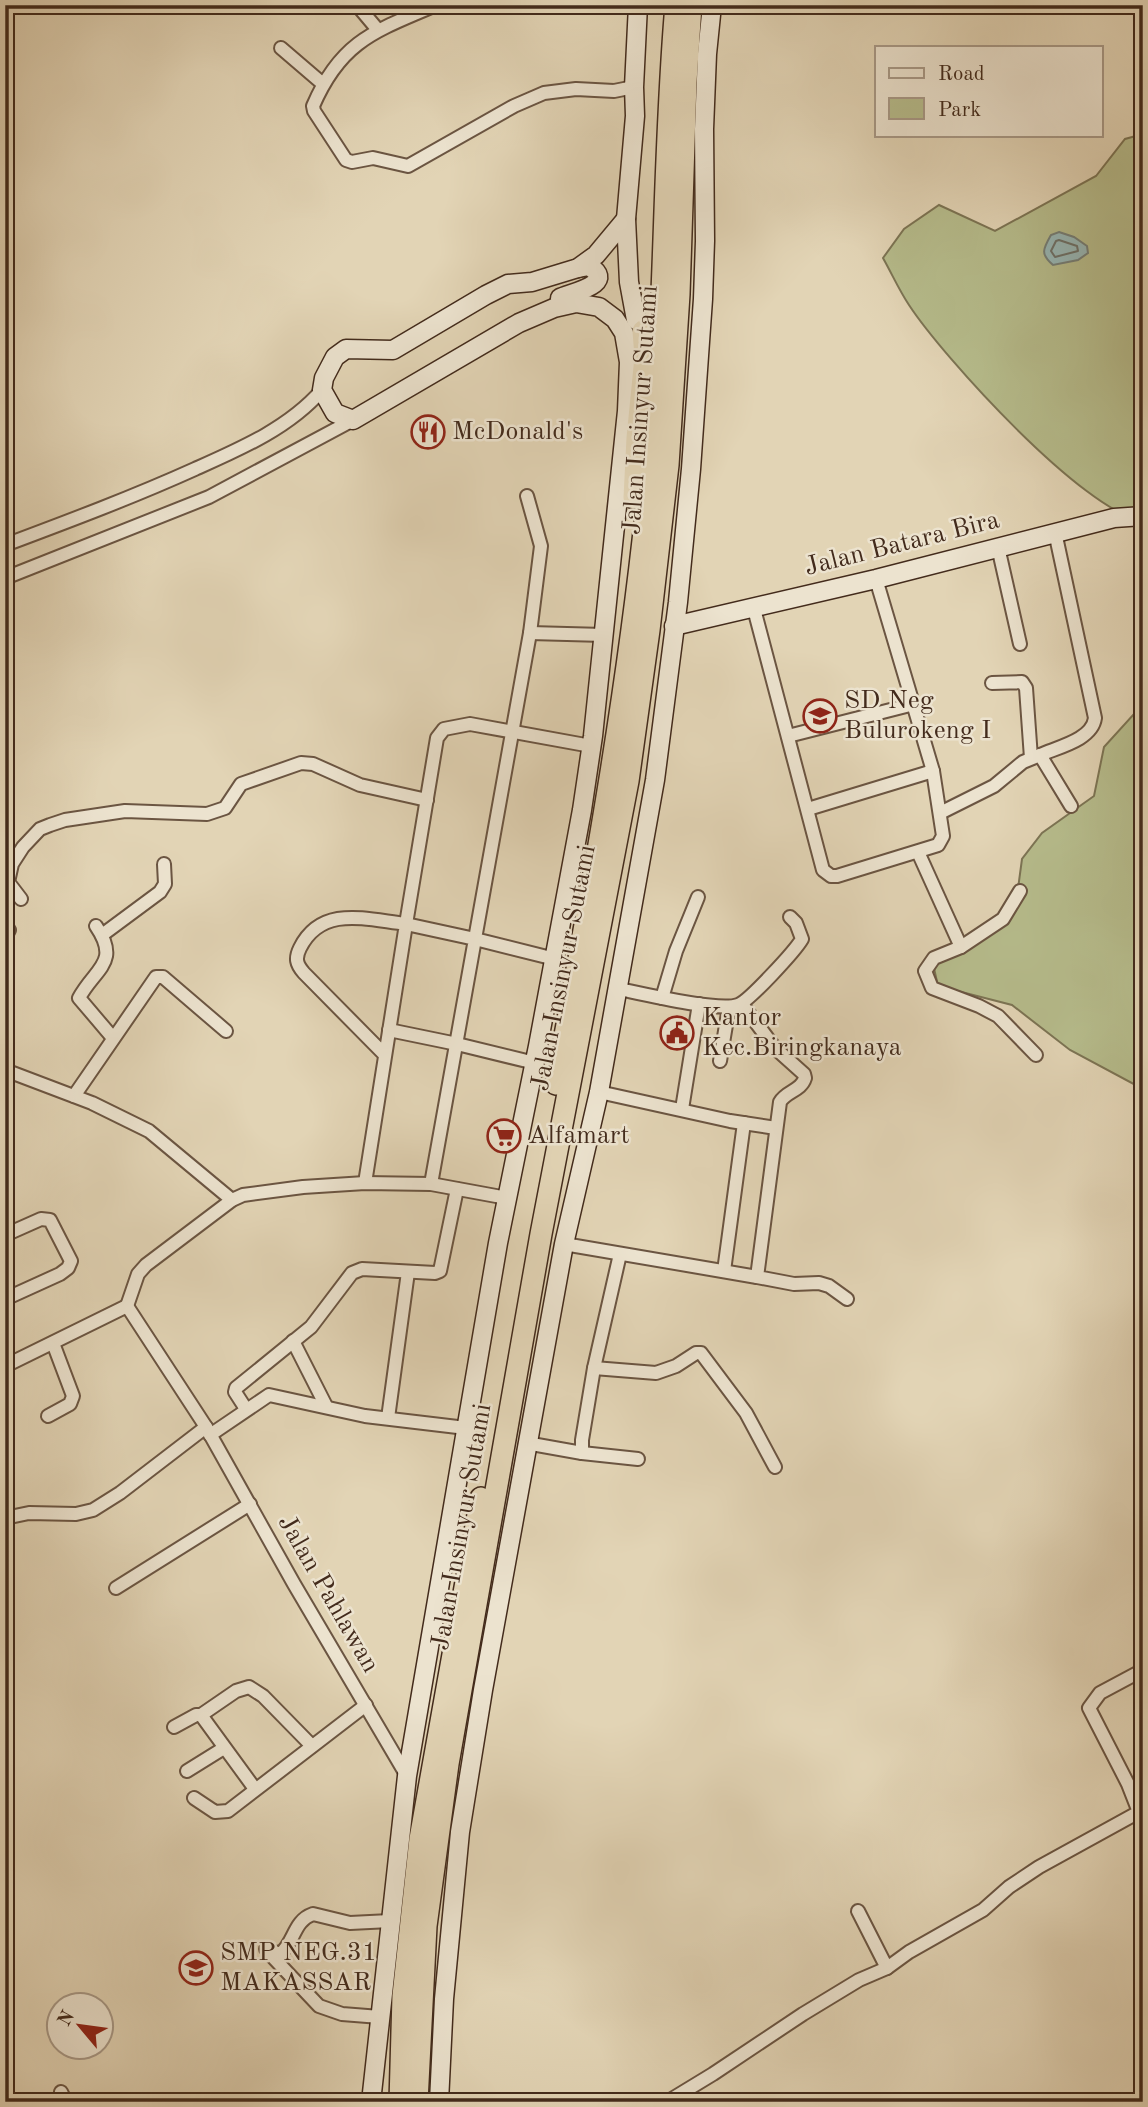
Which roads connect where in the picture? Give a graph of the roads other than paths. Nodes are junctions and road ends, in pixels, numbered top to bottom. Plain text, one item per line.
1 (357, 5) edge
2 (436, 5) edge
3 (638, 5) edge
4 (676, 5) edge
5 (691, 5) edge
6 (712, 5) edge
7 (378, 30) junction
8 (281, 48) dead end
9 (323, 84) junction
10 (634, 87) junction
11 (626, 219) junction
12 (578, 268) junction
13 (583, 291) junction
14 (519, 323) junction
15 (639, 325) junction
16 (322, 390) junction
17 (353, 420) junction
18 (527, 496) dead end
19 (1143, 516) edge
20 (1055, 532) junction
21 (5, 545) edge
22 (998, 547) junction
23 (5, 578) edge
24 (876, 579) junction
25 (754, 609) junction
26 (674, 625) junction
27 (530, 633) junction
28 (604, 635) junction
29 (1020, 644) dead end
30 (992, 683) dead end
31 (914, 704) junction
32 (513, 731) junction
33 (788, 736) junction
34 (591, 746) junction
35 (615, 754) junction
36 (1036, 757) junction
37 (933, 771) junction
38 (427, 800) junction
39 (1071, 806) dead end
40 (808, 809) junction
41 (940, 813) junction
42 (918, 852) junction
43 (164, 864) dead end
44 (1020, 891) dead end
45 (698, 897) dead end
46 (21, 900) dead end
47 (790, 917) dead end
48 (406, 924) junction
49 (475, 939) junction
50 (961, 947) junction
51 (555, 959) junction
52 (619, 989) junction
53 (662, 998) junction
54 (699, 1004) junction
55 (735, 1005) junction
56 (389, 1030) junction
57 (226, 1031) dead end
58 (113, 1038) junction
59 (457, 1044) junction
60 (385, 1055) junction
61 (1036, 1055) dead end
62 (720, 1061) dead end
63 (535, 1063) junction
64 (5, 1070) edge
65 (600, 1092) junction
66 (74, 1096) junction
67 (682, 1109) junction
68 (744, 1123) junction
69 (776, 1128) junction
70 (365, 1184) junction
71 (431, 1184) junction
72 (457, 1189) junction
73 (507, 1198) junction
74 (232, 1200) junction
75 (5, 1235) edge
76 (564, 1244) junction
77 (620, 1254) junction
78 (724, 1271) junction
79 (408, 1272) junction
80 (758, 1277) junction
81 (5, 1299) edge
82 (847, 1300) dead end
83 (127, 1306) junction
84 (293, 1341) junction
85 (53, 1343) junction
86 (5, 1366) edge
87 (594, 1368) junction
88 (326, 1406) junction
89 (246, 1409) junction
90 (48, 1416) dead end
91 (387, 1418) junction
92 (466, 1427) junction
93 (208, 1431) junction
94 (526, 1443) junction
95 (582, 1453) junction
96 (638, 1459) dead end
97 (775, 1467) dead end
98 (250, 1504) junction
99 (5, 1518) edge
100 (116, 1588) dead end
101 (1143, 1670) edge
102 (366, 1705) junction
103 (201, 1715) junction
104 (174, 1727) dead end
105 (312, 1746) junction
106 (225, 1748) junction
107 (187, 1771) dead end
108 (407, 1776) junction
109 (255, 1789) junction
110 (194, 1798) dead end
111 (858, 1911) dead end
112 (390, 1921) junction
113 (887, 1968) junction
114 (380, 2017) junction
115 (371, 2102) edge
116 (400, 2102) edge
117 (417, 2102) edge
118 (439, 2102) edge
119 (667, 2102) edge

1 - 7 street
2 - 7 street
3 - 10 street
4 - 35 highway, Jalan Insinyur Sutami
5 - 117 highway, Jalan Insinyur Sutami
6 - 26 street
7 - 9 street
8 - 9 street
9 - 10 street
10 - 11 street
11 - 12 street
11 - 15 street
12 - 13 street
12 - 16 street
13 - 14 street
13 - 15 street
14 - 17 street
14 - 28 street
15 - 35 highway
16 - 17 street
16 - 21 street
17 - 23 street
18 - 27 street
19 - 20 street, Jalan Batara Bira
20 - 22 street, Jalan Batara Bira
20 - 36 street
22 - 24 street, Jalan Batara Bira
22 - 29 street
24 - 25 street, Jalan Batara Bira
24 - 31 street
25 - 26 street, Jalan Batara Bira
25 - 33 street
26 - 52 street
27 - 28 street
27 - 32 street
28 - 34 street
30 - 36 street
31 - 33 street
31 - 37 street
32 - 34 street
32 - 38 street
32 - 49 street
33 - 40 street
34 - 51 street
35 - 116 highway, Jalan Insinyur Sutami
36 - 39 street
36 - 41 street
37 - 40 street
37 - 41 street
38 - 46 street
38 - 48 street
40 - 42 street
41 - 42 street
42 - 50 street
43 - 58 street
44 - 50 street
45 - 53 street
47 - 55 street
48 - 49 street
48 - 56 street
48 - 60 street
49 - 51 street
49 - 59 street
50 - 61 street
51 - 63 street
52 - 53 street
52 - 65 street
53 - 54 street
54 - 55 street
54 - 67 street
55 - 62 street
55 - 69 street
56 - 59 street
56 - 60 street
57 - 58 street
58 - 66 street
59 - 63 street
59 - 71 street
60 - 70 street
63 - 73 street
64 - 66 street
65 - 67 street
65 - 76 street
66 - 74 street
67 - 68 street
68 - 69 street
68 - 78 street
69 - 80 street
70 - 71 street
70 - 74 street
71 - 72 street
72 - 73 street
72 - 79 street
73 - 92 street
74 - 83 street
75 - 81 street
76 - 77 street
76 - 94 street
77 - 78 street
77 - 87 street
78 - 80 street
79 - 84 street
79 - 91 street
80 - 82 street
83 - 85 street
83 - 93 street, Jalan Pahlawan
84 - 88 street
84 - 89 street
85 - 86 street
85 - 90 street
87 - 95 street
87 - 97 street
88 - 89 street
88 - 91 street
89 - 93 street
91 - 92 street
92 - 108 street
93 - 98 street, Jalan Pahlawan
93 - 99 street
94 - 95 street
94 - 118 street
95 - 96 street
98 - 100 street
98 - 102 street, Jalan Pahlawan
101 - 113 street
102 - 105 street
102 - 108 street, Jalan Pahlawan
103 - 104 street
103 - 105 street
103 - 106 street
105 - 109 street
106 - 107 street
106 - 109 street
108 - 112 street
109 - 110 street
111 - 113 street
112 - 114 street
112 - 114 street
113 - 119 street
114 - 115 street

